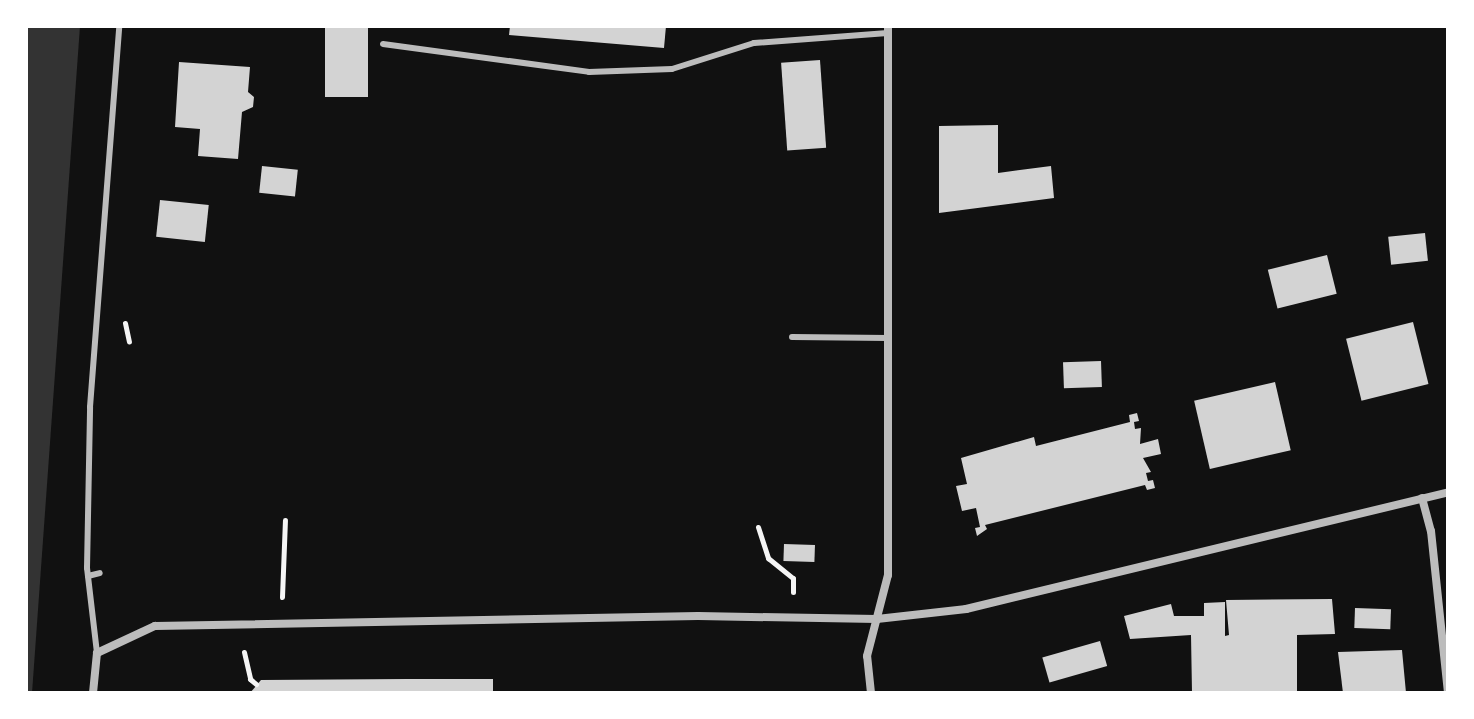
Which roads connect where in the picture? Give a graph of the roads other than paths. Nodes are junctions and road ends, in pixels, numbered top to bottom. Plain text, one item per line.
1 (119, 26) edge
2 (888, 30) edge
3 (383, 44) dead end
4 (792, 337) dead end
5 (888, 338) junction
6 (1448, 492) edge
7 (1422, 498) junction
8 (100, 573) dead end
9 (88, 576) junction
10 (877, 619) junction
11 (97, 653) junction
12 (1448, 692) edge
13 (93, 693) edge
14 (871, 693) edge

1 - 9 lane
2 - 3 lane
2 - 5 street
4 - 5 lane
5 - 10 street
6 - 7 street
7 - 10 street
7 - 12 street
8 - 9 lane
9 - 11 lane
10 - 11 street
10 - 14 street
11 - 13 street

